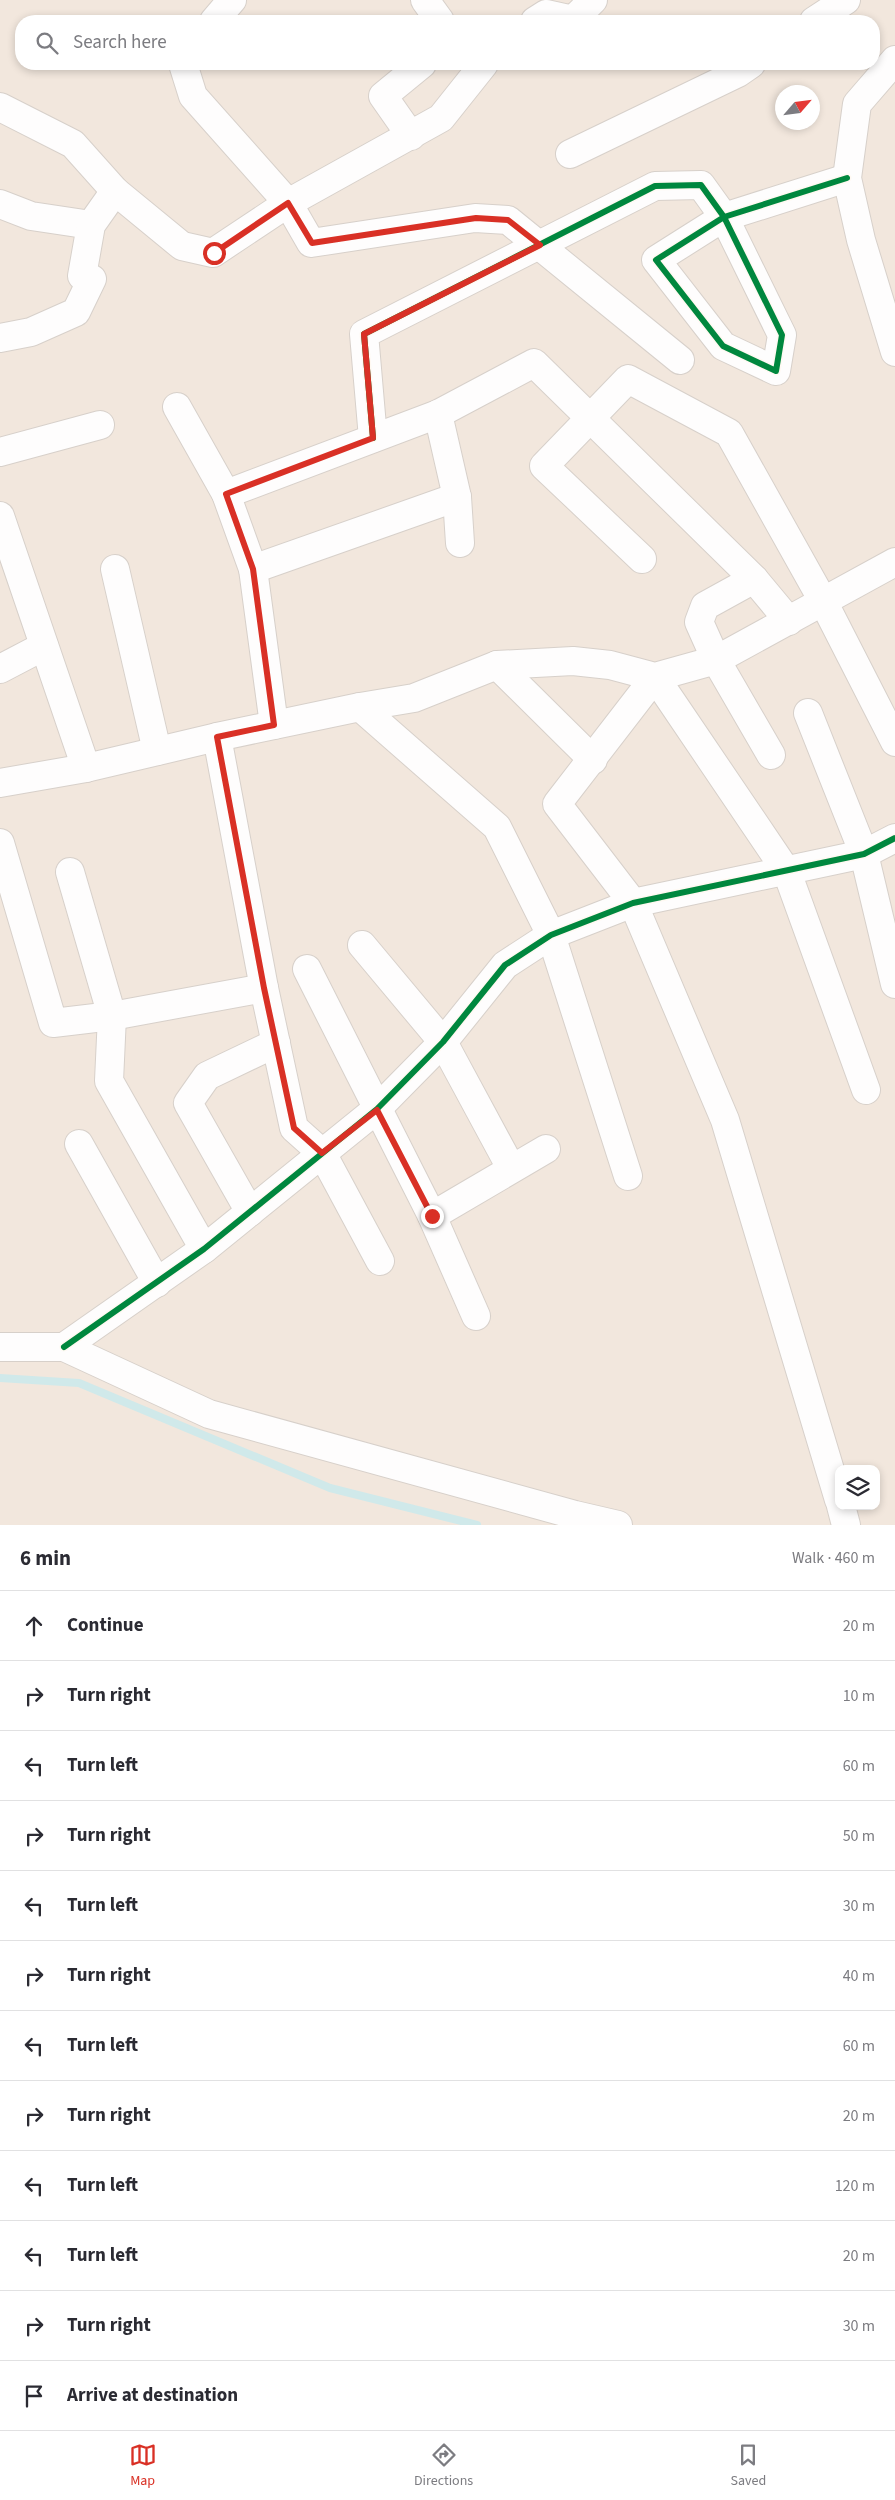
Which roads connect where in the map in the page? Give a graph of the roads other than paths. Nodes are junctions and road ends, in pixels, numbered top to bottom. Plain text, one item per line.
1 (232, 0) edge
2 (425, 0) edge
3 (593, 0) edge
4 (846, 0) edge
5 (219, 15) edge
6 (436, 15) edge
7 (578, 15) edge
8 (823, 15) edge
9 (895, 60) edge
10 (185, 70) edge
11 (415, 70) edge
12 (479, 70) edge
13 (742, 70) edge
14 (0, 106) edge
15 (410, 136) junction
16 (570, 154) dead end
17 (847, 178) junction
18 (115, 191) junction
19 (288, 203) junction
20 (0, 204) edge
21 (724, 217) junction
22 (91, 226) junction
23 (540, 245) junction
24 (0, 338) edge
25 (895, 352) edge
26 (680, 360) dead end
27 (177, 407) dead end
28 (438, 414) junction
29 (589, 420) junction
30 (100, 425) dead end
31 (373, 438) junction
32 (0, 452) edge
33 (226, 494) junction
34 (457, 497) junction
35 (0, 516) edge
36 (460, 543) dead end
37 (642, 559) dead end
38 (895, 562) edge
39 (115, 569) dead end
40 (253, 569) junction
41 (754, 579) junction
42 (823, 601) junction
43 (789, 621) junction
44 (44, 646) junction
45 (716, 660) junction
46 (496, 665) junction
47 (0, 669) edge
48 (655, 677) junction
49 (360, 707) junction
50 (808, 713) dead end
51 (274, 725) junction
52 (217, 737) junction
53 (895, 742) edge
54 (157, 751) junction
55 (771, 755) dead end
56 (593, 760) junction
57 (86, 768) junction
58 (0, 783) edge
59 (895, 838) edge
60 (0, 843) edge
61 (864, 854) junction
62 (70, 872) dead end
63 (787, 872) junction
64 (633, 903) junction
65 (551, 935) junction
66 (362, 945) dead end
67 (306, 969) dead end
68 (895, 984) edge
69 (264, 988) junction
70 (112, 1016) junction
71 (443, 1042) junction
72 (276, 1043) junction
73 (866, 1090) dead end
74 (377, 1110) junction
75 (79, 1144) dead end
76 (546, 1149) dead end
77 (322, 1153) junction
78 (511, 1168) junction
79 (628, 1176) dead end
80 (250, 1212) junction
81 (432, 1216) junction
82 (204, 1249) junction
83 (380, 1262) dead end
84 (157, 1283) junction
85 (476, 1316) dead end
86 (0, 1347) edge
87 (64, 1347) junction
88 (835, 1487) edge
89 (842, 1510) edge
90 (618, 1525) edge
91 (846, 1525) edge

1 - 5 street
2 - 6 street
3 - 7 street
4 - 8 street
9 - 17 street
10 - 19 street
11 - 15 street
12 - 15 street
13 - 16 street
14 - 18 street
15 - 19 street
17 - 21 street
17 - 25 street
18 - 19 street
18 - 22 street
19 - 23 street
20 - 22 street
21 - 21 street
21 - 23 street
22 - 24 street
23 - 26 street
23 - 31 street
27 - 33 street
28 - 29 street
28 - 31 street
28 - 34 street
29 - 37 street
29 - 41 street
29 - 42 street
30 - 32 street
31 - 33 street
33 - 40 street
34 - 36 street
34 - 40 street
35 - 44 street
38 - 42 street
39 - 54 street
40 - 51 street
41 - 43 street
41 - 45 street
42 - 43 street
42 - 53 street
43 - 45 street
44 - 47 street
44 - 57 street
45 - 48 street
45 - 55 street
46 - 48 street
46 - 49 street
46 - 56 street
48 - 56 street
48 - 63 street
49 - 51 street
49 - 65 street
50 - 61 street
51 - 52 street
52 - 54 street
52 - 69 street
54 - 57 street
56 - 64 street
57 - 58 street
59 - 61 street
60 - 70 street
61 - 63 street
61 - 68 street
62 - 70 street
63 - 64 street
63 - 73 street
64 - 65 street
64 - 88 street
65 - 71 street
65 - 79 street
66 - 71 street
67 - 74 street
69 - 70 street
69 - 72 street
70 - 82 street
71 - 74 street
71 - 78 street
72 - 77 street
72 - 80 street
74 - 77 street
74 - 81 street
75 - 84 street
76 - 78 street
77 - 80 street
77 - 83 street
78 - 81 street
80 - 82 street
81 - 85 street
82 - 84 street
84 - 87 street
86 - 87 street
87 - 90 street
89 - 91 street

